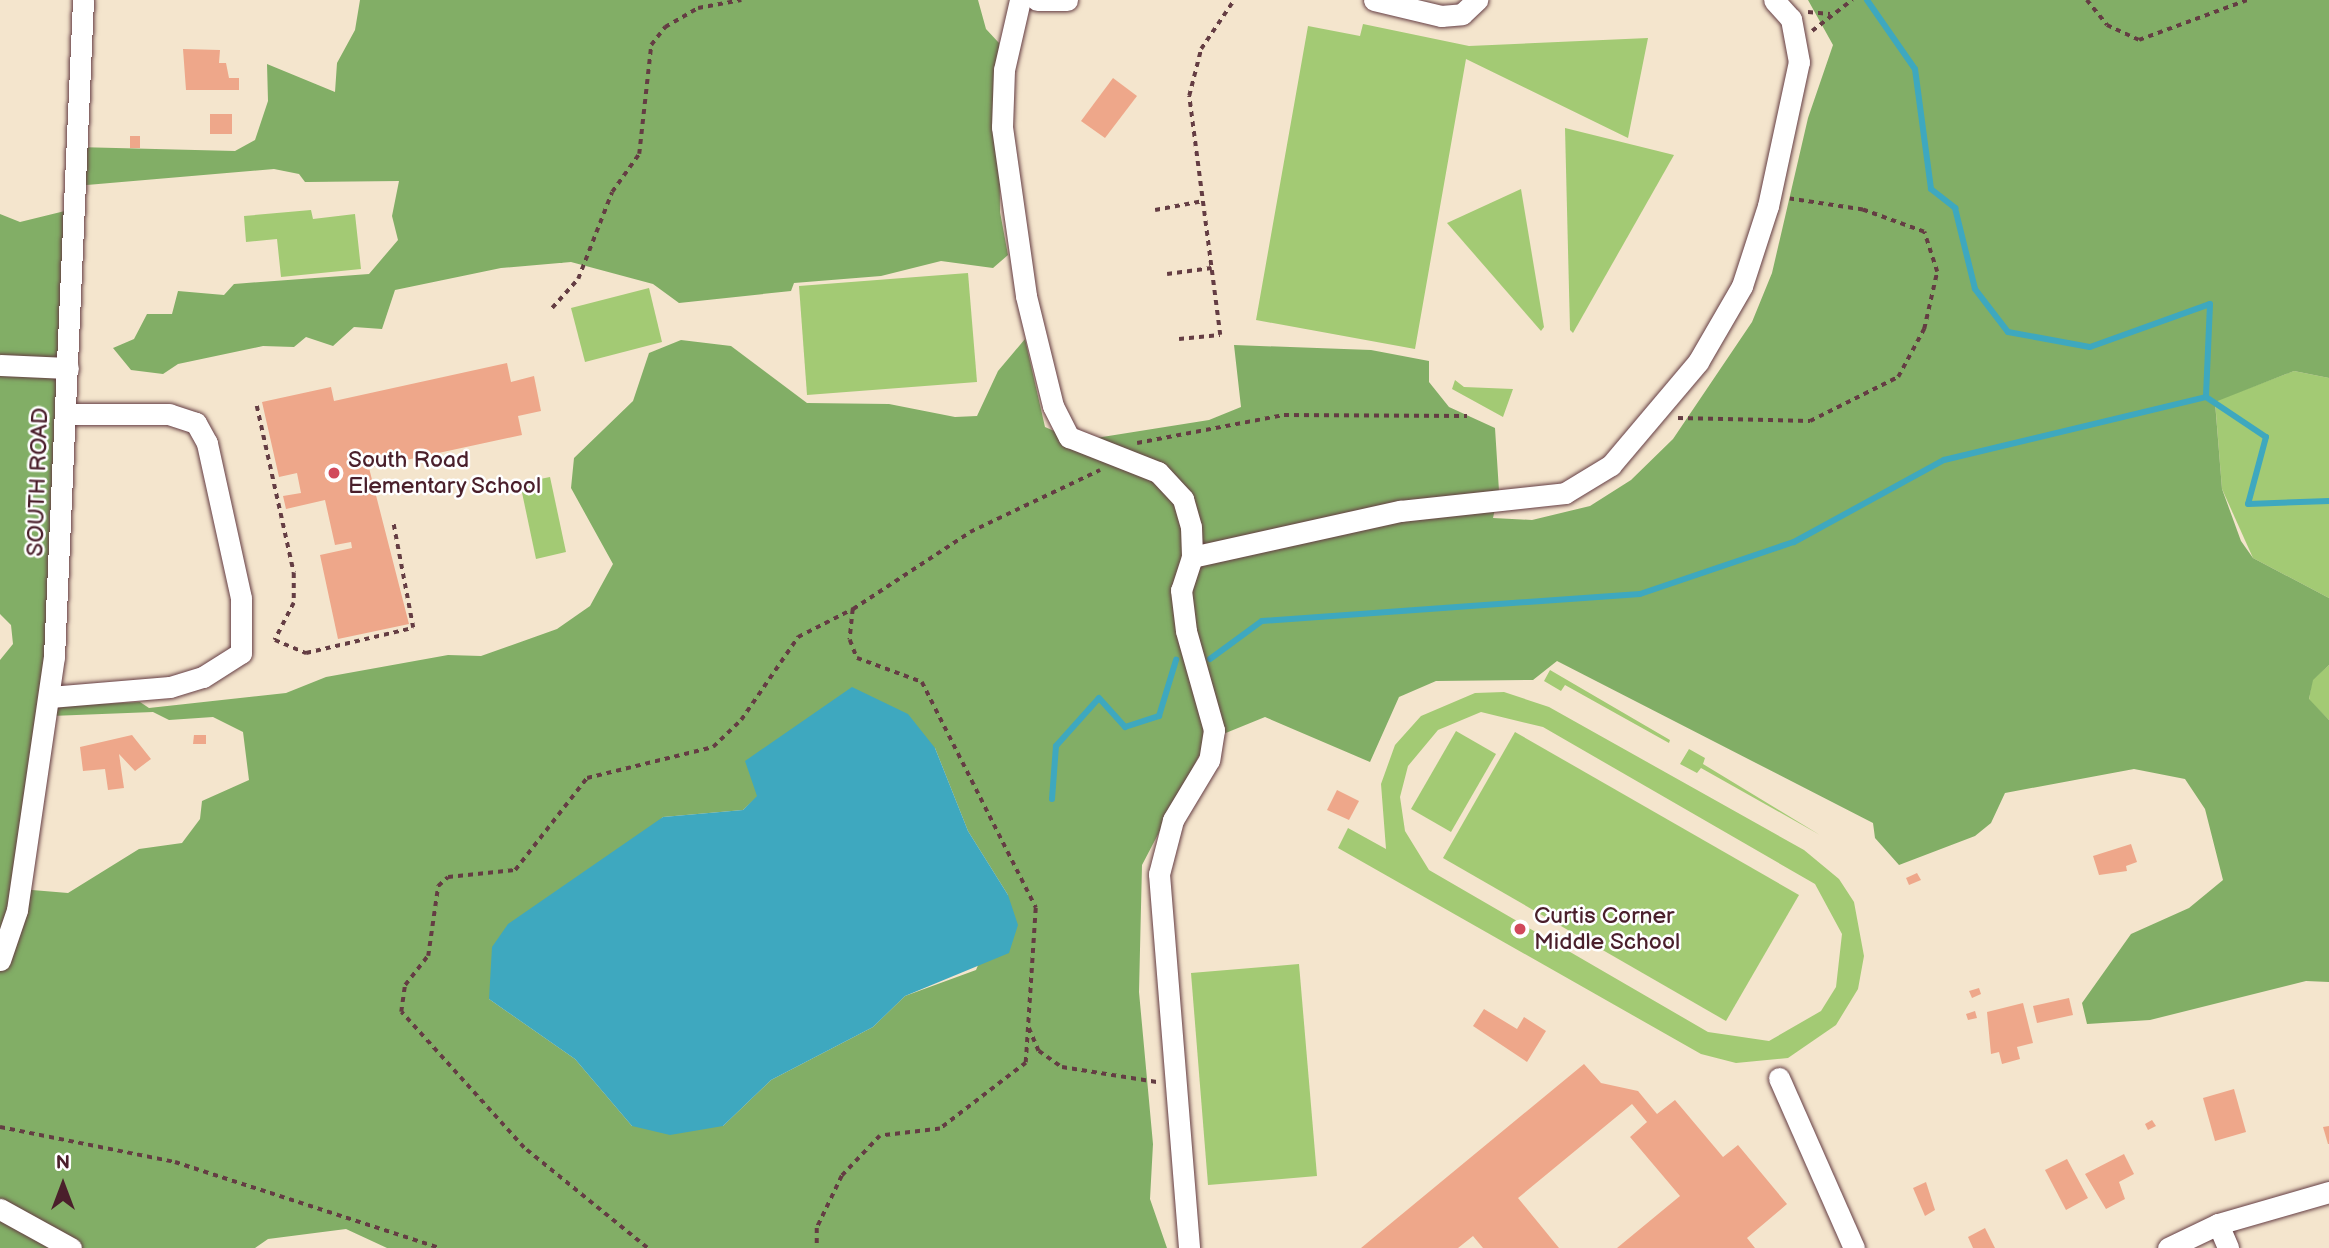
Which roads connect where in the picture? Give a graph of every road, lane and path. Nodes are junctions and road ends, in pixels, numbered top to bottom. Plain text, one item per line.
1 (83, 0) edge
2 (741, 0) edge
3 (1020, 0) edge
4 (1037, 0) edge
5 (1068, 0) edge
6 (1234, 0) edge
7 (1374, 0) edge
8 (1477, 0) edge
9 (1774, 0) edge
10 (1852, 0) edge
11 (2087, 0) edge
12 (2247, 0) edge
13 (1798, 45) junction
14 (1770, 196) junction
15 (1203, 201) junction
16 (1155, 210) dead end
17 (1212, 268) junction
18 (1167, 274) dead end
19 (552, 308) dead end
20 (1179, 339) dead end
21 (0, 365) edge
22 (68, 368) junction
23 (257, 406) dead end
24 (67, 414) junction
25 (1467, 415) dead end
26 (1655, 421) junction
27 (1124, 452) junction
28 (393, 522) dead end
29 (1192, 557) junction
30 (853, 609) junction
31 (50, 697) junction
32 (0, 960) edge
33 (1028, 1026) junction
34 (1779, 1078) dead end
35 (1176, 1083) junction
36 (0, 1127) edge
37 (2329, 1192) edge
38 (0, 1209) edge
39 (2218, 1224) junction
40 (71, 1248) edge
41 (439, 1248) edge
42 (647, 1248) edge
43 (817, 1248) edge
44 (1189, 1248) edge
45 (1854, 1248) edge
46 (2168, 1248) edge
47 (2228, 1248) edge

1 - 22 street, SOUTH ROAD
2 - 19 path
3 - 27 street
4 - 5 street
6 - 15 path
7 - 8 street
9 - 13 street
10 - 13 path
11 - 12 path
13 - 14 street
14 - 26 street
14 - 26 path
15 - 16 path
15 - 17 path
17 - 18 path
17 - 20 path
21 - 22 street
22 - 24 street, SOUTH ROAD
23 - 28 path
24 - 31 street, SOUTH ROAD
24 - 31 street
25 - 27 path
26 - 29 street
27 - 29 street
27 - 30 path
29 - 35 street
30 - 33 path
30 - 42 path
31 - 32 street, SOUTH ROAD
33 - 35 path
33 - 43 path
34 - 45 street
35 - 44 street
36 - 41 path
37 - 39 street
38 - 40 street
39 - 46 street
39 - 47 street

